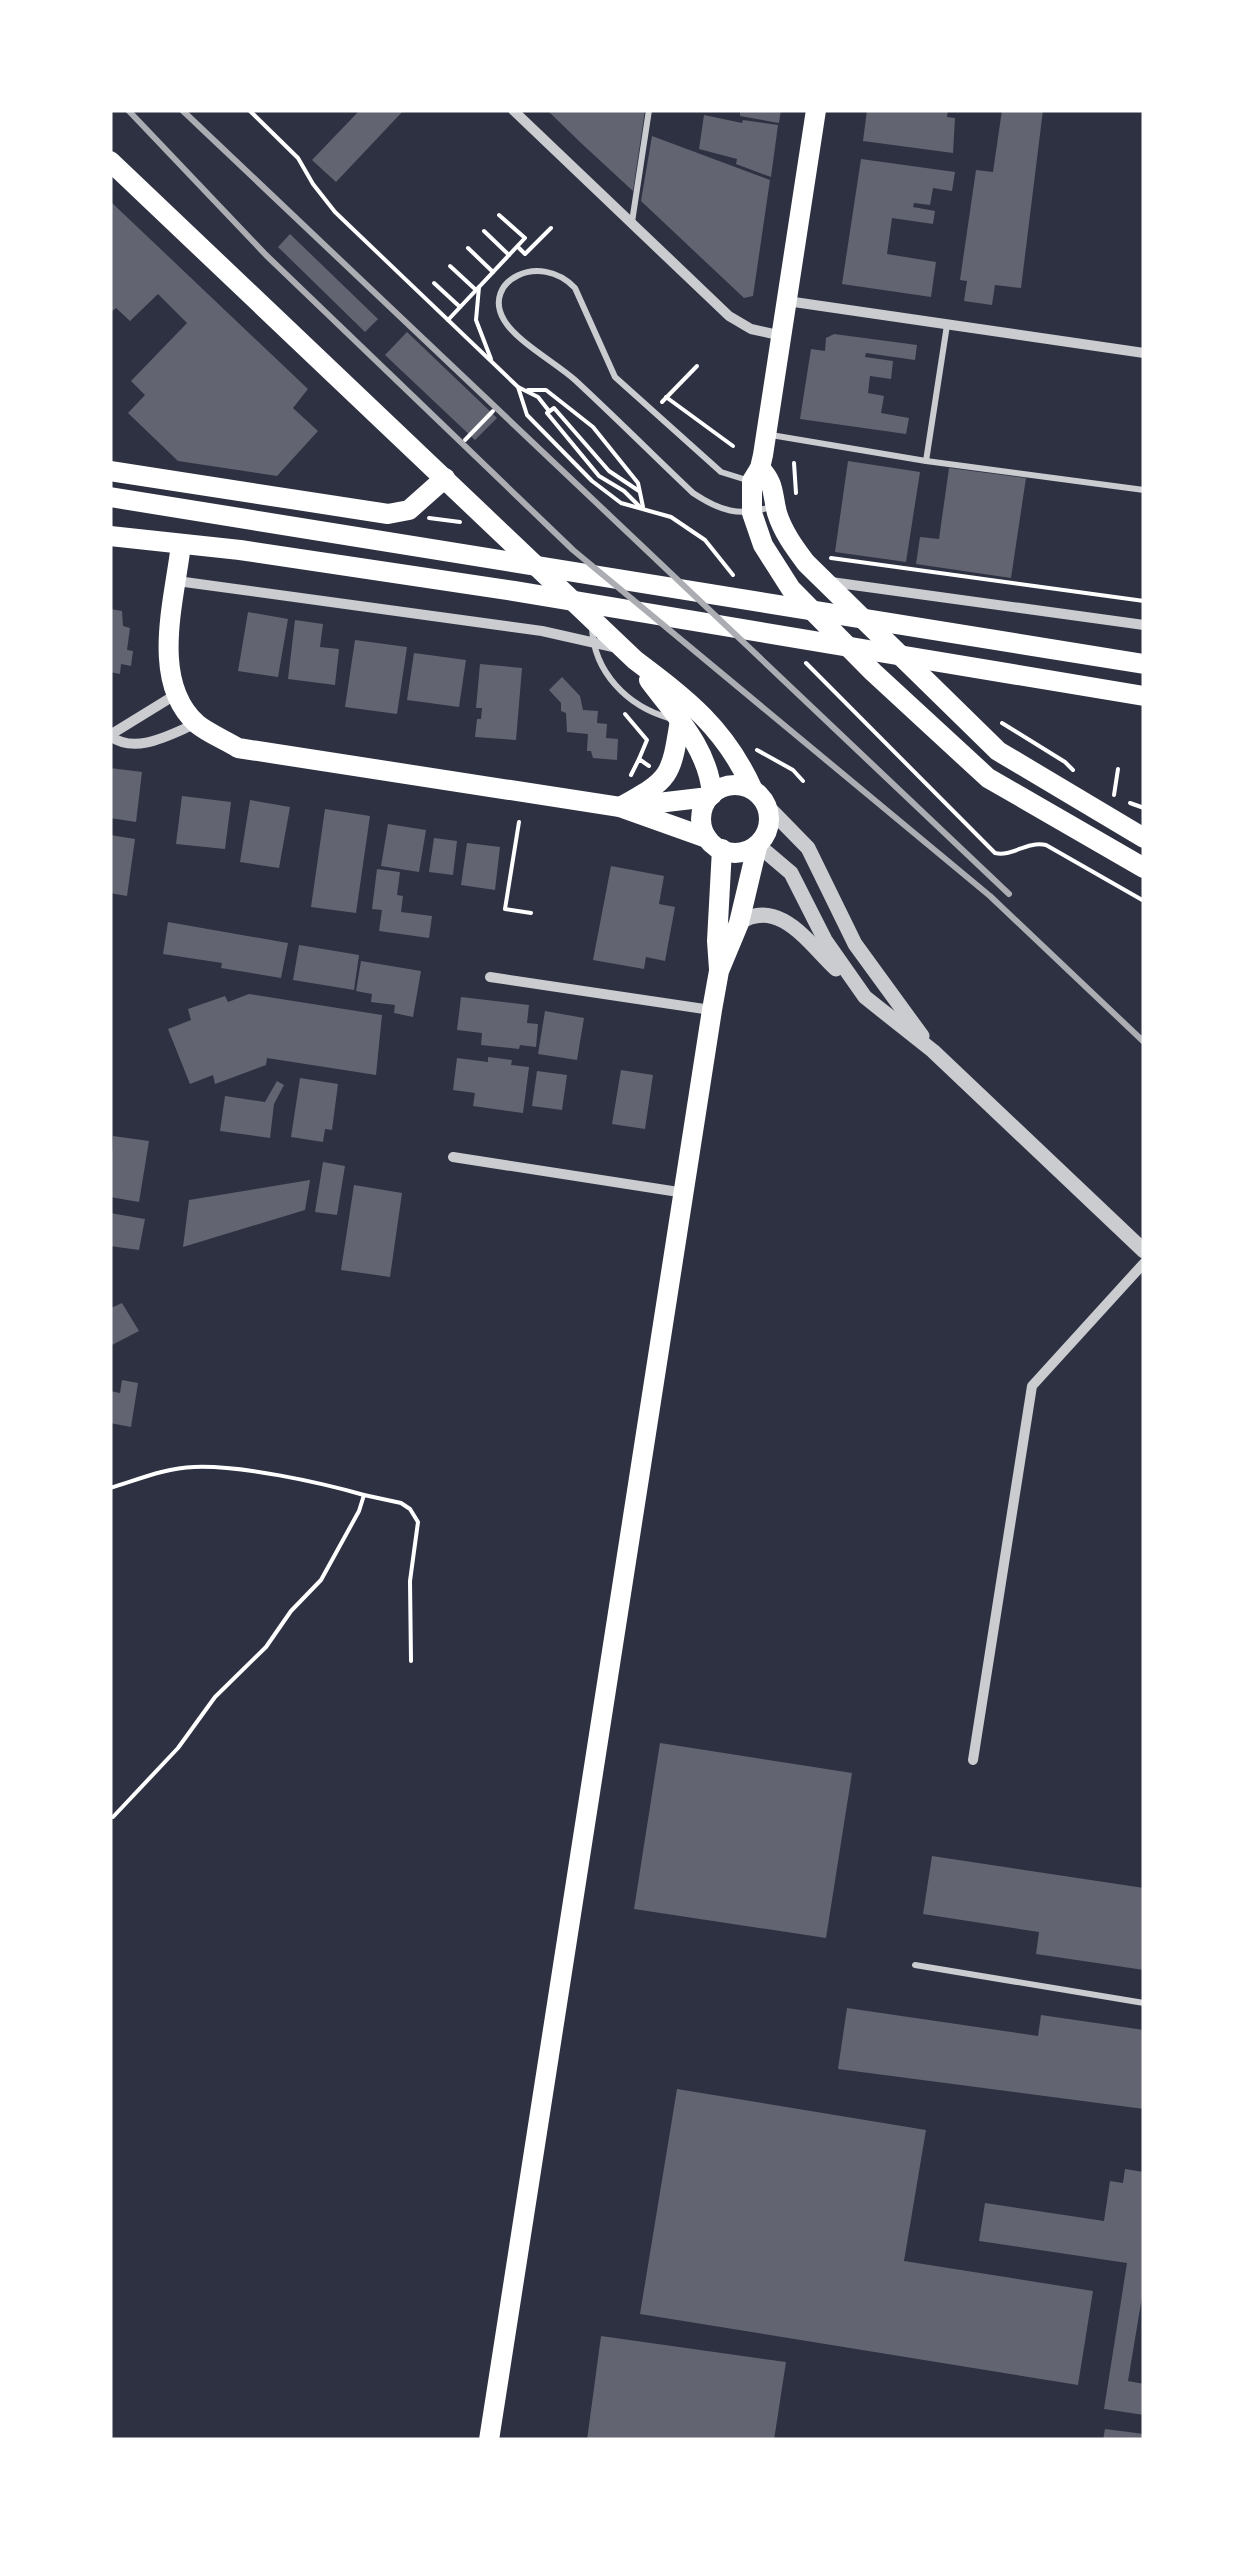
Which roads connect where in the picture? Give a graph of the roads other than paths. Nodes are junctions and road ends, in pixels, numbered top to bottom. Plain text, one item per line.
1 (513, 110) edge
2 (649, 110) edge
3 (816, 110) edge
4 (110, 160) edge
5 (631, 225) junction
6 (787, 301) junction
7 (947, 326) junction
8 (782, 336) junction
9 (1144, 354) edge
10 (766, 434) junction
11 (926, 461) junction
12 (110, 471) edge
13 (761, 476) junction
14 (445, 478) junction
15 (1144, 490) edge
16 (110, 497) edge
17 (776, 506) junction
18 (752, 513) junction
19 (110, 536) edge
20 (181, 544) junction
21 (177, 581) junction
22 (825, 582) junction
23 (1144, 625) edge
24 (592, 629) junction
25 (636, 660) junction
26 (1144, 664) edge
27 (175, 695) junction
28 (1144, 696) edge
29 (680, 720) junction
30 (196, 723) junction
31 (110, 735) edge
32 (710, 796) junction
33 (760, 797) junction
34 (620, 807) junction
35 (1144, 838) edge
36 (715, 844) junction
37 (757, 846) junction
38 (1144, 868) edge
39 (739, 923) junction
40 (719, 971) junction
41 (490, 977) dead end
42 (858, 988) junction
43 (712, 1010) junction
44 (933, 1051) junction
45 (454, 1157) dead end
46 (684, 1193) junction
47 (1144, 1251) edge
48 (1144, 1262) edge
49 (973, 1760) dead end
50 (915, 1965) dead end
51 (1144, 2003) edge
52 (488, 2440) edge

1 - 5 street
2 - 5 lane
3 - 6 main road
4 - 14 main road
5 - 8 street
6 - 7 street
6 - 8 main road
7 - 9 street
7 - 11 lane
8 - 10 main road
10 - 11 lane
10 - 13 main road
11 - 15 lane
12 - 14 main road
13 - 17 main road
13 - 18 main road
13 - 18 lane
14 - 24 main road
16 - 26 main road
17 - 18 lane
17 - 22 main road
18 - 38 main road
19 - 20 main road
20 - 21 main road
20 - 28 main road
21 - 24 street
21 - 27 main road
22 - 23 street
22 - 35 main road
24 - 25 main road
24 - 29 lane
25 - 29 main road
25 - 33 main road
27 - 30 main road
27 - 31 street
29 - 32 main road
29 - 34 main road
30 - 31 street
30 - 34 main road
32 - 33 main road
32 - 34 main road
32 - 36 main road
33 - 37 main road
33 - 44 street
34 - 36 main road
36 - 37 main road
36 - 40 main road
37 - 39 main road
37 - 42 street
39 - 40 main road
39 - 42 street
40 - 43 main road
41 - 43 street
42 - 44 street
43 - 46 main road
44 - 47 street
45 - 46 street
46 - 52 main road
48 - 49 street
50 - 51 lane

